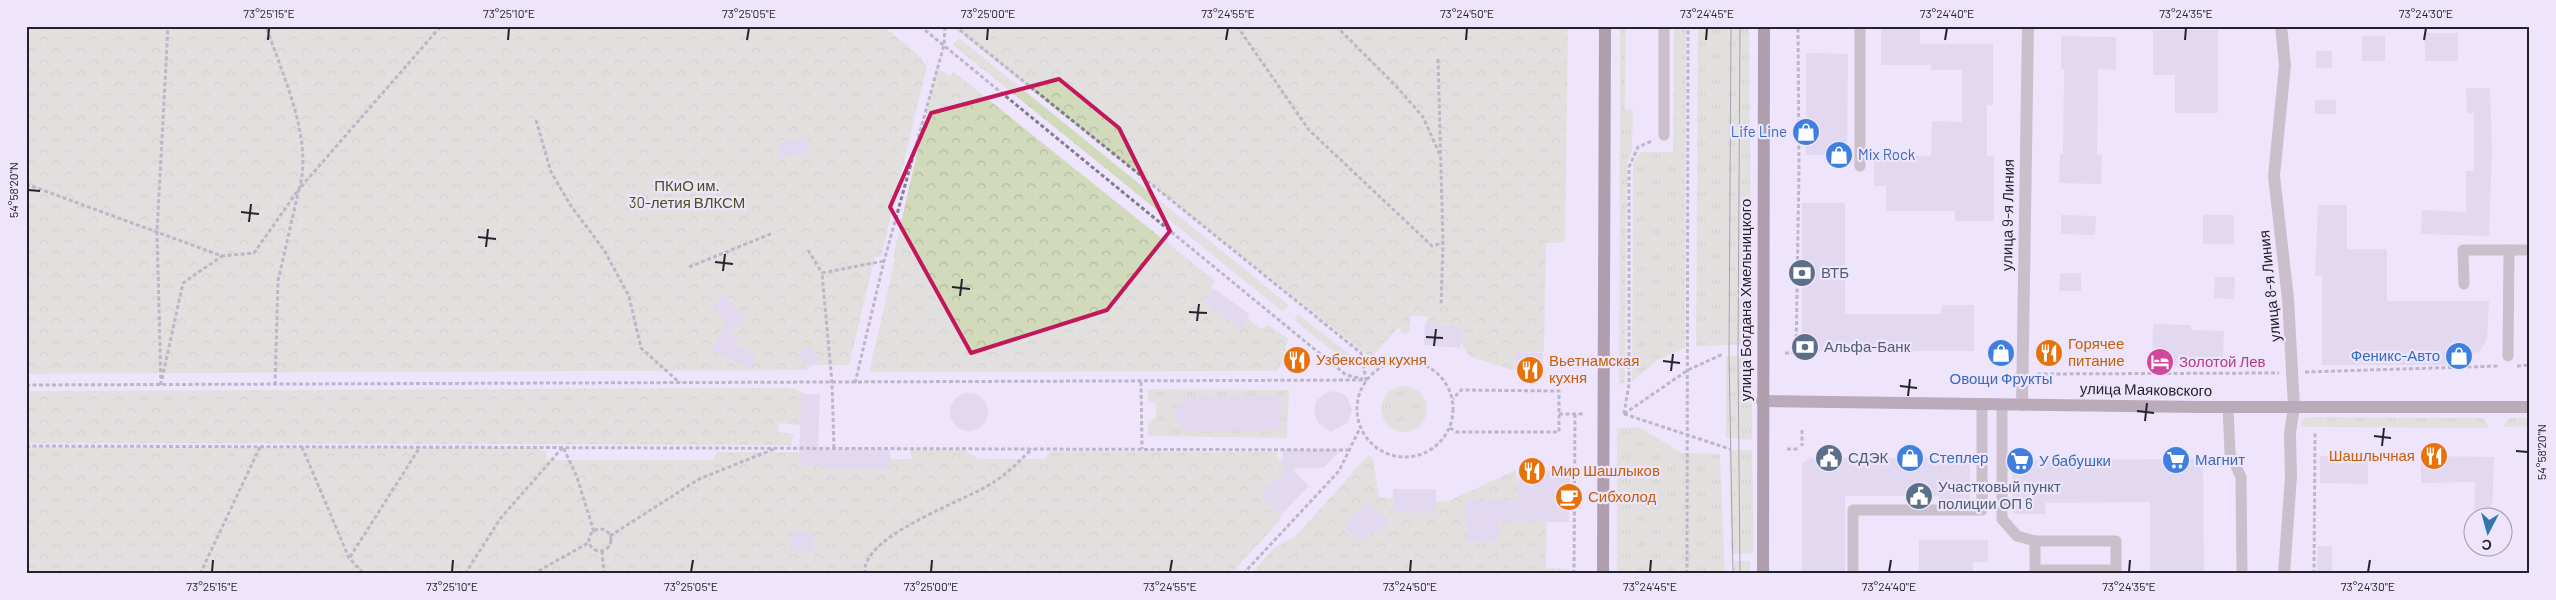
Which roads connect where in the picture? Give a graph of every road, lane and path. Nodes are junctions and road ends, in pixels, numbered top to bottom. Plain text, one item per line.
1 (168, 26) edge
2 (266, 26) edge
3 (441, 26) edge
4 (920, 26) edge
5 (945, 26) edge
6 (955, 26) edge
7 (1236, 26) edge
8 (1336, 26) edge
9 (1605, 26) edge
10 (1664, 26) edge
11 (1688, 26) edge
12 (1764, 26) edge
13 (1798, 26) edge
14 (1860, 26) edge
15 (2028, 26) edge
16 (2281, 26) edge
17 (944, 45) junction
18 (1438, 59) dead end
19 (536, 120) dead end
20 (1664, 135) joint
21 (1440, 156) junction
22 (1860, 166) dead end
23 (26, 184) edge
24 (299, 189) junction
25 (156, 232) junction
26 (774, 233) dead end
27 (1443, 243) junction
28 (808, 250) dead end
29 (2508, 250) junction
30 (2530, 250) edge
31 (222, 256) junction
32 (884, 262) junction
33 (689, 267) dead end
34 (822, 273) junction
35 (2464, 284) dead end
36 (1441, 306) dead end
37 (1785, 353) dead end
38 (1723, 354) dead end
39 (2508, 356) dead end
40 (1688, 370) junction
41 (1366, 380) junction
42 (1142, 382) junction
43 (832, 383) junction
44 (855, 383) junction
45 (680, 384) junction
46 (26, 385) edge
47 (161, 385) junction
48 (275, 385) junction
49 (1453, 399) junction
50 (1762, 401) junction
51 (1982, 405) junction
52 (2002, 405) junction
53 (2022, 405) junction
54 (2228, 407) junction
55 (2294, 407) junction
56 (2530, 407) edge
57 (1559, 414) junction
58 (1575, 414) junction
59 (1585, 414) dead end
60 (1624, 414) junction
61 (1360, 428) junction
62 (1450, 428) junction
63 (1802, 430) dead end
64 (2315, 433) dead end
65 (1688, 435) junction
66 (26, 446) edge
67 (260, 446) junction
68 (1802, 446) dead end
69 (302, 447) junction
70 (420, 447) junction
71 (563, 447) junction
72 (776, 448) junction
73 (834, 448) junction
74 (1032, 449) junction
75 (1142, 449) junction
76 (1730, 449) dead end
77 (1787, 449) dead end
78 (1798, 449) dead end
79 (1350, 450) junction
80 (594, 532) junction
81 (610, 536) junction
82 (2035, 541) junction
83 (590, 542) junction
84 (602, 551) junction
85 (349, 558) junction
86 (2035, 572) edge
87 (2116, 572) edge
88 (200, 574) edge
89 (364, 574) edge
90 (465, 574) edge
91 (533, 574) edge
92 (604, 574) edge
93 (864, 574) edge
94 (1243, 574) edge
95 (1574, 574) edge
96 (1603, 574) edge
97 (1687, 574) edge
98 (1763, 574) edge
99 (1852, 574) edge
100 (2242, 574) edge
101 (2284, 574) edge
102 (2314, 574) edge

1 - 25 path
2 - 24 path
3 - 24 path
4 - 17 path
5 - 17 path
6 - 41 path
7 - 27 path
8 - 21 path
9 - 96 main road
10 - 20 lane
11 - 40 path
12 - 50 main road, улица Богдана Хмельницкого
13 - 37 path
14 - 22 lane
15 - 53 street, улица 9-я Линия
16 - 55 street, улица 8-я Линия
17 - 32 path
17 - 41 path
18 - 21 path
19 - 45 path
20 - 60 path
21 - 27 path
23 - 25 path
24 - 31 path
24 - 48 path
25 - 31 path
25 - 47 path
26 - 33 path
27 - 36 path
28 - 34 path
29 - 30 lane
29 - 35 lane
29 - 39 lane
31 - 47 path
32 - 34 path
32 - 44 path
34 - 43 path
38 - 40 path
40 - 60 path
40 - 65 path
41 - 42 path
41 - 49 path
41 - 61 path
42 - 44 path
42 - 75 path
43 - 44 path
43 - 45 path
43 - 73 path
45 - 48 path
46 - 47 path
47 - 48 path
49 - 57 path
49 - 62 path
50 - 51 main road, улица Маяковского
50 - 98 main road, улица Богдана Хмельницкого
51 - 52 main road, улица Маяковского
51 - 99 lane
52 - 53 main road, улица Маяковского
52 - 82 lane
53 - 54 main road, улица Маяковского
54 - 55 main road, улица Маяковского
54 - 100 lane
55 - 56 main road, улица Маяковского
55 - 101 street, улица 8-я Линия
57 - 58 path
57 - 62 path
58 - 59 path
58 - 95 path
60 - 65 path
61 - 62 path
61 - 79 path
63 - 68 path
64 - 102 path
65 - 76 path
65 - 97 path
66 - 67 path
67 - 69 path
67 - 88 path
69 - 70 path
69 - 85 path
70 - 71 path
70 - 85 path
71 - 72 path
71 - 80 path
71 - 90 path
72 - 73 path
72 - 81 path
73 - 74 path
74 - 75 path
74 - 93 path
75 - 79 path
77 - 78 path
79 - 94 path
80 - 81 path
80 - 83 path
81 - 84 path
82 - 86 lane
82 - 87 lane
83 - 84 path
83 - 91 path
84 - 92 path
85 - 89 path
86 - 87 lane

